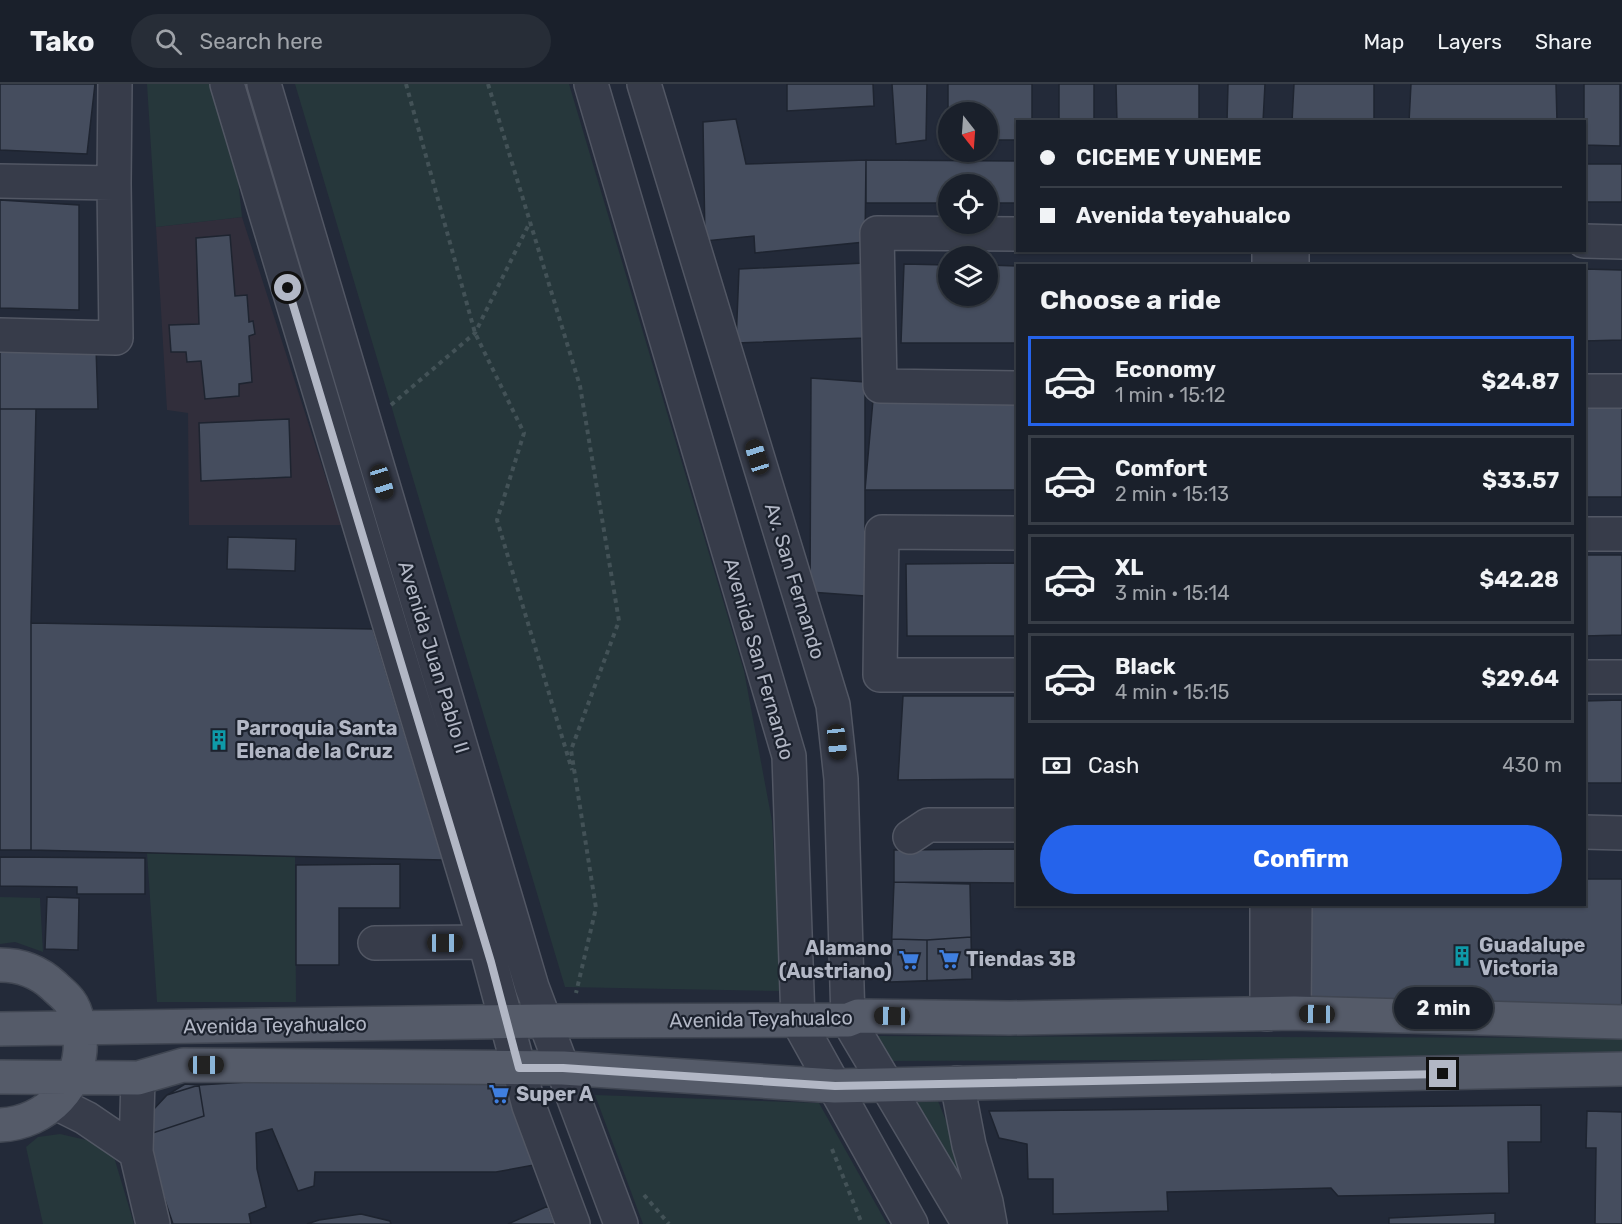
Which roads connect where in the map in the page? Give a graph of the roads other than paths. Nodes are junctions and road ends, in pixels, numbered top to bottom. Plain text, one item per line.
1 (115, 84) edge
2 (227, 84) edge
3 (264, 84) edge
4 (591, 84) edge
5 (644, 84) edge
6 (0, 181) edge
7 (114, 183) junction
8 (1016, 234) edge
9 (1586, 241) edge
10 (1622, 242) edge
11 (0, 335) edge
12 (1016, 388) edge
13 (1586, 391) edge
14 (1622, 391) edge
15 (1016, 533) edge
16 (1586, 534) edge
17 (1622, 534) edge
18 (1016, 675) edge
19 (1586, 677) edge
20 (1622, 677) edge
21 (1016, 825) edge
22 (1586, 832) edge
23 (1622, 833) edge
24 (910, 837) dead end
25 (1267, 906) edge
26 (1295, 906) edge
27 (485, 942) junction
28 (375, 944) dead end
29 (0, 965) edge
30 (1281, 1013) junction
31 (848, 1020) junction
32 (798, 1021) junction
33 (507, 1022) junction
34 (544, 1022) junction
35 (1622, 1022) edge
36 (79, 1028) junction
37 (0, 1029) edge
38 (519, 1068) junction
39 (563, 1068) junction
40 (1622, 1069) edge
41 (0, 1077) edge
42 (138, 1078) junction
43 (957, 1083) junction
44 (898, 1084) junction
45 (835, 1086) junction
46 (65, 1090) junction
47 (0, 1125) edge
48 (136, 1152) junction
49 (153, 1224) edge
50 (573, 1224) edge
51 (621, 1224) edge
52 (911, 1224) edge
53 (969, 1224) edge
54 (990, 1224) edge

1 - 7 street
2 - 27 street
3 - 34 street, Avenida Juan Pablo II
4 - 32 street, Avenida San Fernando
5 - 31 street, Av. San Fernando
6 - 7 street
7 - 11 street
8 - 12 street
9 - 10 street
13 - 14 street
15 - 18 street
16 - 17 street
19 - 20 street
21 - 24 street
22 - 23 street
25 - 30 street
26 - 30 street
27 - 28 street
27 - 33 street
29 - 36 main road
30 - 31 main road, Avenida Teyahualco
30 - 35 main road, Avenida Teyahualco
31 - 32 main road, Avenida Teyahualco
31 - 44 street, Av. San Fernando
32 - 34 main road, Avenida Teyahualco
32 - 45 street, Avenida San Fernando
33 - 34 main road, Avenida Teyahualco
33 - 36 main road, Avenida Teyahualco
33 - 38 street
34 - 39 street, Avenida Juan Pablo II
36 - 37 main road, Avenida Teyahualco
36 - 46 main road
38 - 39 main road, Avenida Teyahualco
38 - 42 main road, Avenida Teyahualco
38 - 50 street
39 - 45 main road, Avenida Teyahualco
39 - 51 street, Avenida Juan Pablo II
40 - 43 main road
41 - 46 main road, Avenida Teyahualco
42 - 46 main road, Avenida Teyahualco
42 - 48 street
43 - 44 main road
43 - 54 street
44 - 45 main road, Avenida Teyahualco
44 - 53 street, Av. San Fernando
45 - 52 street, Avenida San Fernando
46 - 47 main road
46 - 48 street
48 - 49 street

